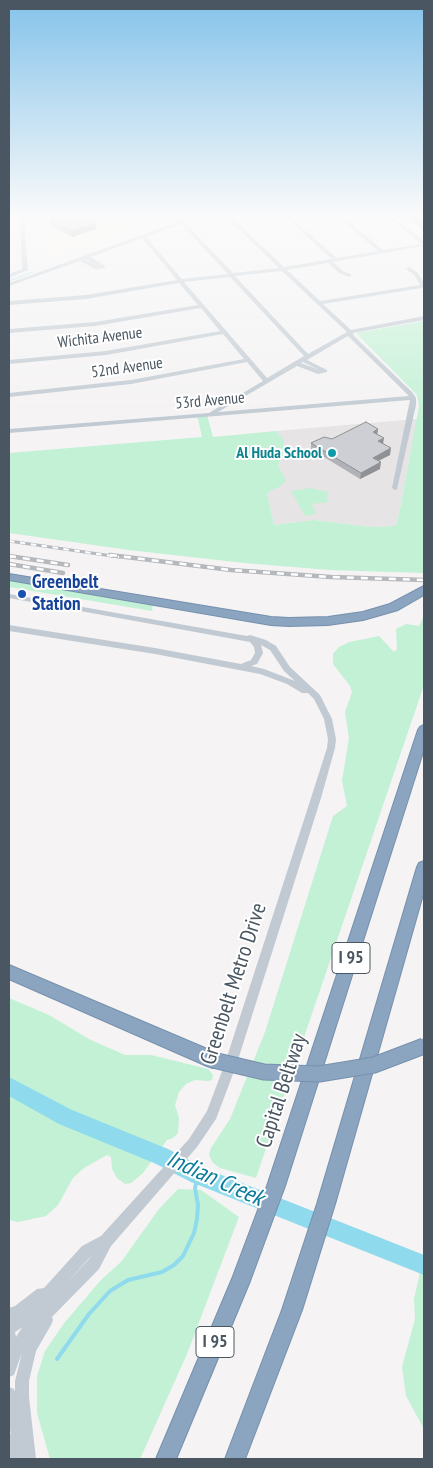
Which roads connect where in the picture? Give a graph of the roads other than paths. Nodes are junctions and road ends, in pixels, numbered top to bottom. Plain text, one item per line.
1 (154, 286) edge
2 (185, 286) edge
3 (240, 286) edge
4 (302, 286) edge
5 (424, 286) edge
6 (9, 303) edge
7 (319, 303) junction
8 (202, 306) junction
9 (424, 318) edge
10 (9, 332) edge
11 (224, 332) junction
12 (350, 332) junction
13 (248, 360) junction
14 (302, 360) junction
15 (9, 362) edge
16 (266, 381) junction
17 (244, 394) junction
18 (9, 395) edge
19 (413, 398) junction
20 (257, 410) junction
21 (210, 414) junction
22 (9, 431) edge
23 (395, 488) dead end
24 (9, 578) edge
25 (424, 590) edge
26 (9, 596) edge
27 (9, 628) edge
28 (250, 638) junction
29 (239, 667) junction
30 (323, 709) junction
31 (424, 730) edge
32 (424, 867) edge
33 (9, 972) edge
34 (424, 1046) edge
35 (106, 1241) junction
36 (60, 1280) junction
37 (58, 1302) junction
38 (9, 1315) edge
39 (9, 1328) edge
40 (9, 1335) edge
41 (15, 1352) junction
42 (9, 1370) edge
43 (9, 1394) edge
44 (9, 1440) edge
45 (13, 1459) edge
46 (28, 1459) edge
47 (166, 1459) edge
48 (235, 1459) edge

1 - 6 street
2 - 8 street
3 - 14 street
4 - 7 street
5 - 7 street
7 - 12 street
8 - 10 street
8 - 11 street
9 - 12 street
11 - 13 street
11 - 15 street, Wichita Avenue
12 - 14 street
12 - 19 street
13 - 16 street
13 - 18 street, 52nd Avenue
14 - 16 street
16 - 17 street
17 - 20 street
17 - 21 street
19 - 20 street, 53rd Avenue
19 - 23 street
20 - 21 street, 53rd Avenue
21 - 22 street, 53rd Avenue
24 - 25 highway
26 - 28 street
27 - 29 street
28 - 29 street
28 - 30 street
29 - 30 street
30 - 35 street, Greenbelt Metro Drive
31 - 47 highway, Capital Beltway / I 95
32 - 48 highway, I 95
33 - 34 highway, bridge
35 - 36 street, Greenbelt Metro Drive
35 - 37 street, Greenbelt Metro Drive
36 - 38 street
36 - 39 street, Greenbelt Metro Drive
37 - 41 street, Greenbelt Metro Drive
37 - 46 street
40 - 41 street
41 - 42 street, Greenbelt Metro Drive
43 - 46 street
44 - 45 street

